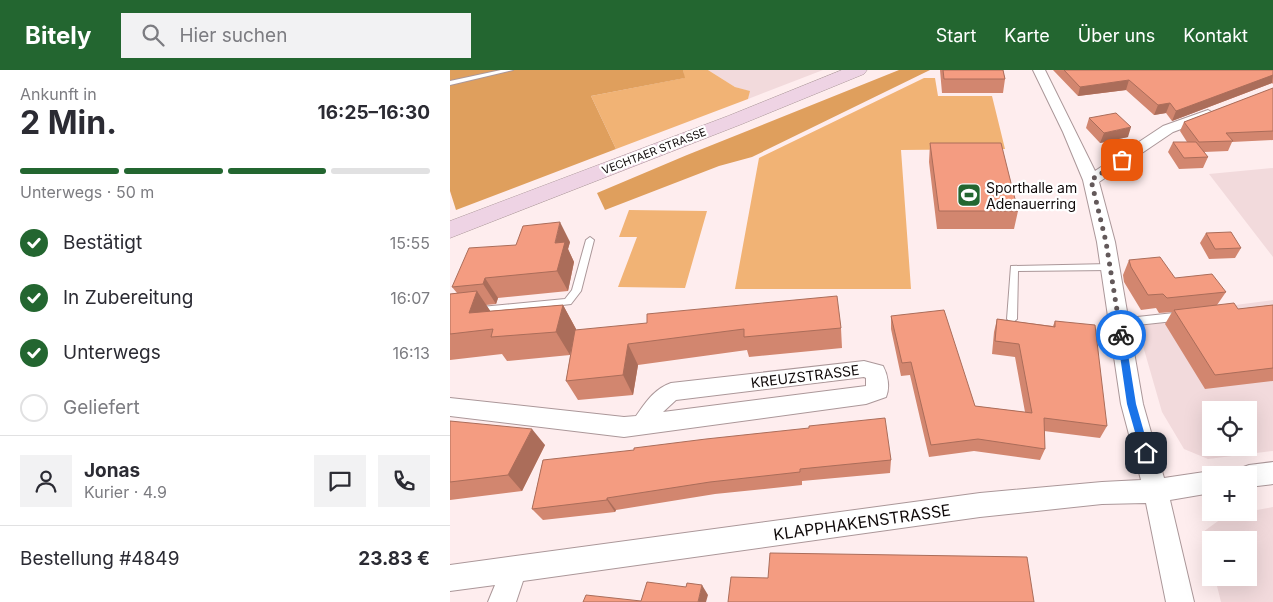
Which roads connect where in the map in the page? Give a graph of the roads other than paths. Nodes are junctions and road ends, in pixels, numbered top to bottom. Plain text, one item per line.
1 (510, 70) edge
2 (858, 70) edge
3 (1039, 70) edge
4 (450, 83) edge
5 (1220, 109) edge
6 (1091, 180) junction
7 (450, 230) edge
8 (590, 240) dead end
9 (1110, 266) junction
10 (450, 314) edge
11 (1196, 315) edge
12 (1012, 319) edge
13 (1119, 323) junction
14 (450, 407) edge
15 (643, 424) junction
16 (1273, 473) edge
17 (1257, 475) edge
18 (1202, 483) edge
19 (1156, 491) junction
20 (514, 570) junction
21 (450, 578) edge
22 (502, 602) edge
23 (1180, 602) edge

1 - 4 lane
2 - 7 main road, VECHTAER STRASSE
3 - 6 street
5 - 6 street
6 - 9 street
8 - 10 lane
9 - 12 lane
9 - 13 street
11 - 13 lane
13 - 19 street
14 - 15 street, KREUZSTRASSE
15 - 15 street, KREUZSTRASSE
16 - 17 street
18 - 19 street, KLAPPHAKENSTRASSE
19 - 20 street, KLAPPHAKENSTRASSE
19 - 23 street
20 - 21 street, KLAPPHAKENSTRASSE
20 - 22 street

